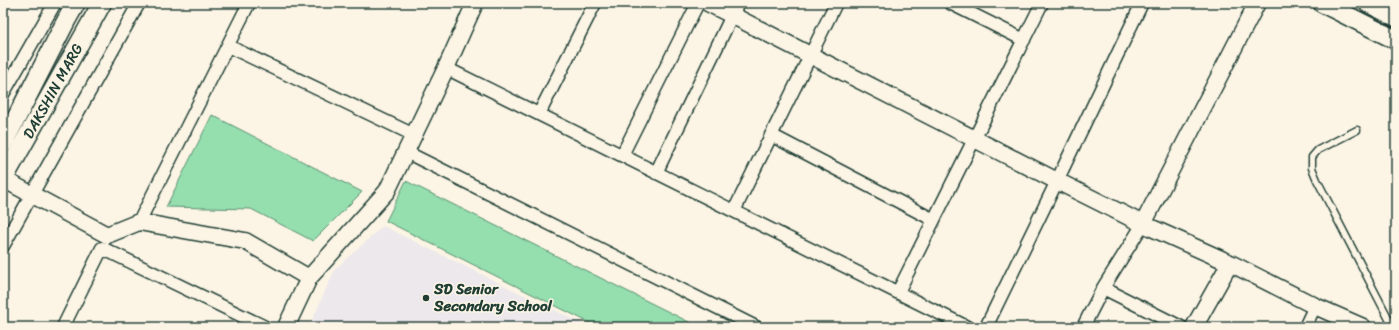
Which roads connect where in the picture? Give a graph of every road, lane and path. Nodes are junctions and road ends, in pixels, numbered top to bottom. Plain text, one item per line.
1 (55, 3) edge
2 (76, 3) edge
3 (102, 3) edge
4 (139, 3) edge
5 (249, 3) edge
6 (475, 3) edge
7 (595, 3) edge
8 (698, 3) edge
9 (708, 3) edge
10 (836, 3) edge
11 (950, 3) edge
12 (1042, 3) edge
13 (1142, 3) edge
14 (1257, 3) edge
15 (1322, 3) edge
16 (1368, 3) edge
17 (735, 9) edge
18 (1396, 17) edge
19 (1024, 40) junction
20 (1396, 40) edge
21 (228, 46) junction
22 (810, 55) junction
23 (446, 68) junction
24 (3, 94) edge
25 (539, 114) junction
26 (1357, 130) dead end
27 (414, 135) junction
28 (771, 135) junction
29 (974, 139) junction
30 (3, 144) edge
31 (406, 152) junction
32 (622, 155) junction
33 (656, 172) junction
34 (3, 180) edge
35 (1057, 181) junction
36 (32, 194) junction
37 (734, 211) junction
38 (934, 220) junction
39 (140, 222) junction
40 (1144, 224) junction
41 (105, 241) junction
42 (3, 246) edge
43 (1230, 263) junction
44 (309, 278) junction
45 (1103, 288) junction
46 (898, 292) junction
47 (1315, 306) junction
48 (63, 327) edge
49 (265, 327) edge
50 (286, 327) edge
51 (756, 327) edge
52 (967, 327) edge
53 (986, 327) edge
54 (1083, 327) edge
55 (1181, 327) edge
56 (1194, 327) edge
57 (1305, 327) edge
58 (1363, 327) edge
59 (1393, 327) edge

1 - 24 street
2 - 30 main road, DAKSHIN MARG
3 - 34 main road, DAKSHIN MARG
4 - 36 street
5 - 21 street
6 - 23 street
7 - 25 street
8 - 32 street
9 - 17 street
10 - 22 street
11 - 19 street
12 - 19 street
13 - 35 street
14 - 40 street
15 - 20 main road
16 - 18 main road
17 - 22 street
17 - 33 street
19 - 29 street
21 - 27 street
21 - 39 street
22 - 28 street
22 - 29 street
23 - 25 street
23 - 27 street
25 - 32 street
26 - 59 lane
27 - 31 street
28 - 37 street
28 - 38 street
29 - 35 street
29 - 38 street
31 - 44 street
31 - 51 street
32 - 33 street
33 - 37 street
34 - 36 street
35 - 40 street
35 - 53 street
36 - 41 street
36 - 42 street
37 - 46 street
38 - 46 street
39 - 41 street
39 - 44 street
40 - 43 street
40 - 45 street
41 - 48 street
41 - 49 street
43 - 47 street
43 - 56 street
44 - 50 street
45 - 54 street
45 - 55 street
46 - 52 street
47 - 57 street
47 - 58 street

